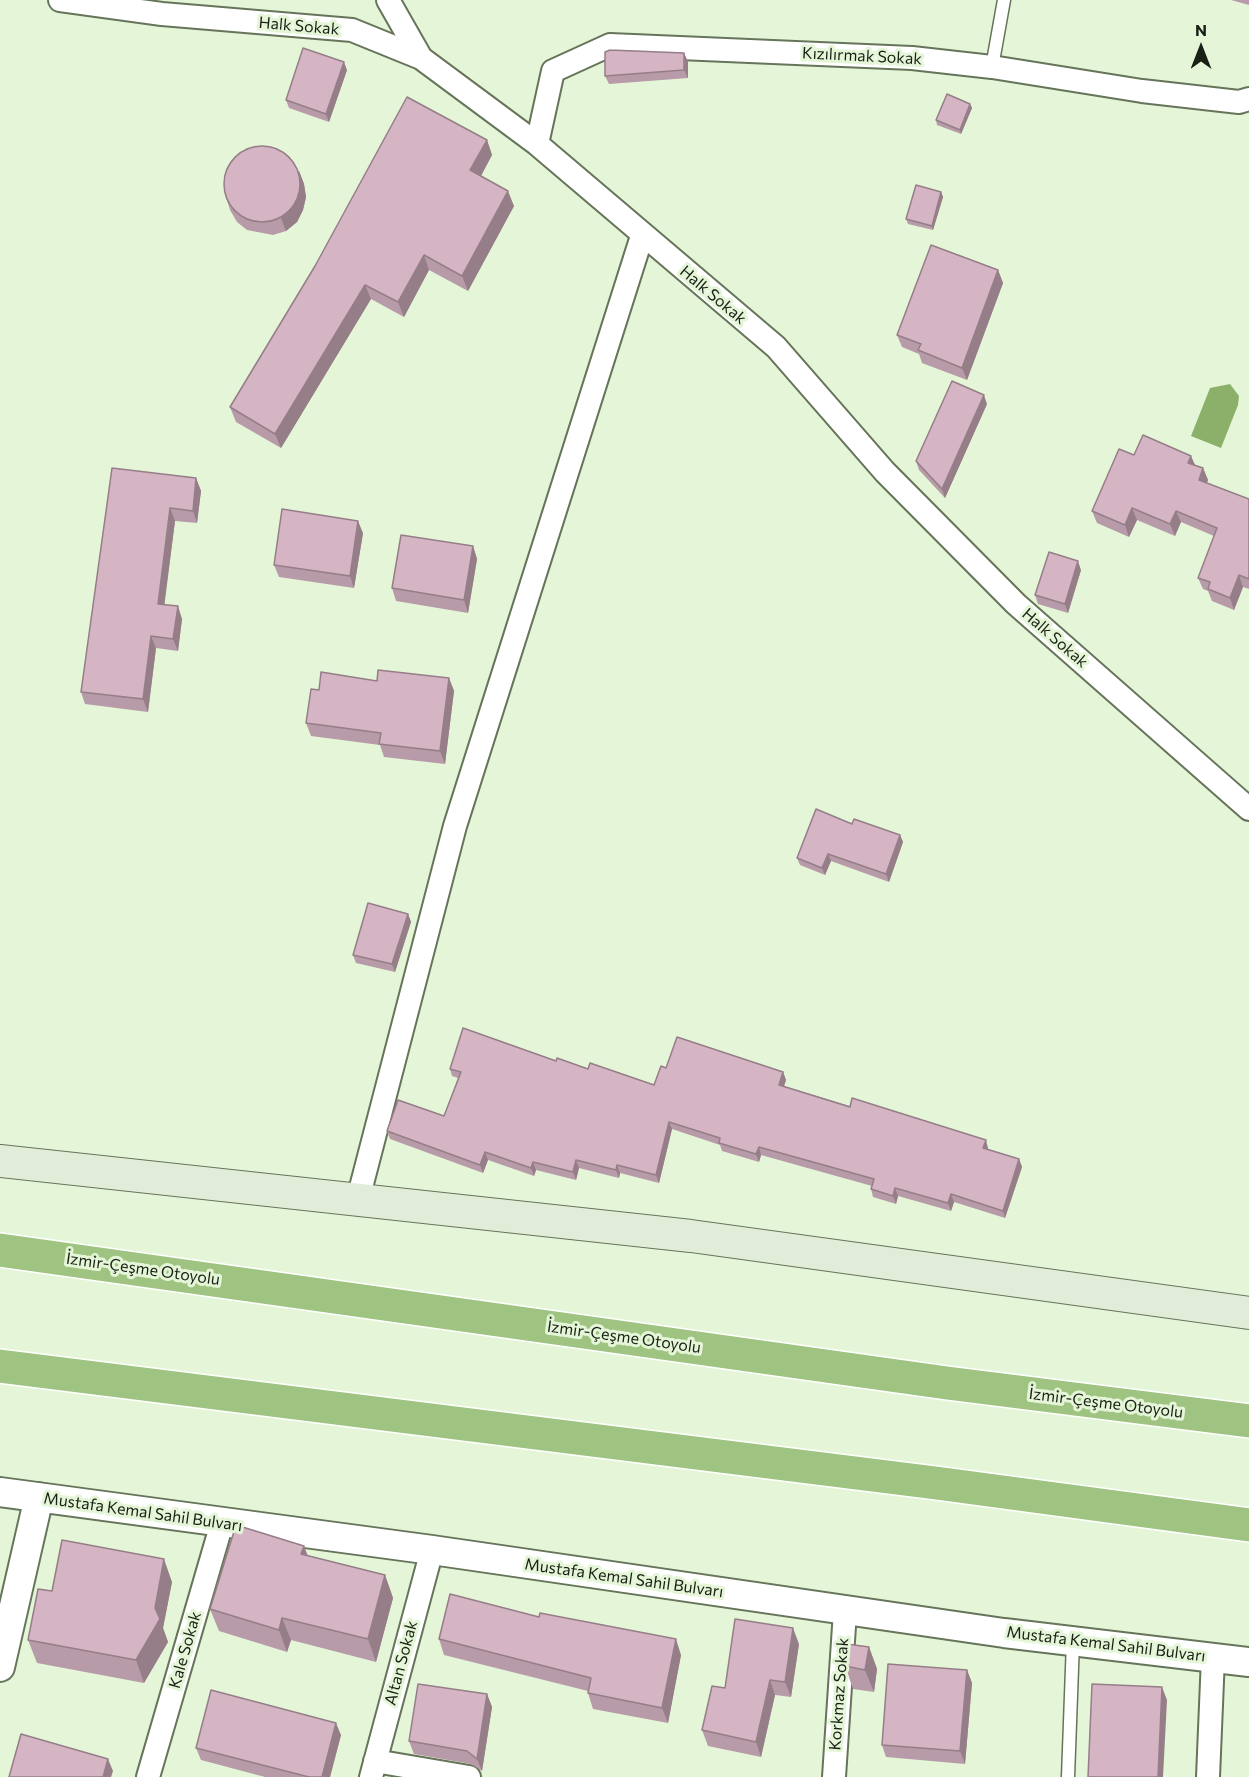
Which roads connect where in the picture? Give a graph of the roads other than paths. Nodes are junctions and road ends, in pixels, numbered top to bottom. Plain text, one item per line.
1 (60, 0) edge
2 (388, 0) edge
3 (1004, 0) edge
4 (421, 58) junction
5 (992, 67) junction
6 (1249, 99) edge
7 (537, 144) junction
8 (642, 236) junction
9 (1249, 809) edge
10 (0, 1161) edge
11 (358, 1199) junction
12 (0, 1250) edge
13 (1249, 1313) edge
14 (0, 1366) edge
15 (1249, 1421) edge
16 (0, 1492) edge
17 (39, 1497) junction
18 (222, 1523) junction
19 (1249, 1525) edge
20 (432, 1550) junction
21 (844, 1611) junction
22 (1073, 1641) junction
23 (1213, 1657) junction
24 (1249, 1662) edge
25 (0, 1667) edge
26 (373, 1769) edge
27 (148, 1777) edge
28 (469, 1777) edge
29 (834, 1777) edge
30 (1068, 1777) edge
31 (1208, 1777) edge

1 - 4 street, Halk Sokak
2 - 4 street
3 - 5 lane
4 - 7 street, Halk Sokak
5 - 6 street, Kızılırmak Sokak
5 - 7 street, Kızılırmak Sokak
7 - 8 street, Halk Sokak
8 - 9 street, Halk Sokak
8 - 11 street
10 - 11 main road
11 - 13 main road
12 - 15 highway, İzmir-Çeşme Otoyolu
14 - 19 highway
16 - 17 street, Mustafa Kemal Sahil Bulvarı
17 - 18 street, Mustafa Kemal Sahil Bulvarı
17 - 25 street
18 - 20 street, Mustafa Kemal Sahil Bulvarı
18 - 27 street, Kale Sokak
20 - 21 street, Mustafa Kemal Sahil Bulvarı
20 - 26 street, Altan Sokak
21 - 22 street, Mustafa Kemal Sahil Bulvarı
21 - 29 street, Korkmaz Sokak
22 - 23 street, Mustafa Kemal Sahil Bulvarı
22 - 30 lane
23 - 24 street, Mustafa Kemal Sahil Bulvarı
23 - 31 street
26 - 28 street

